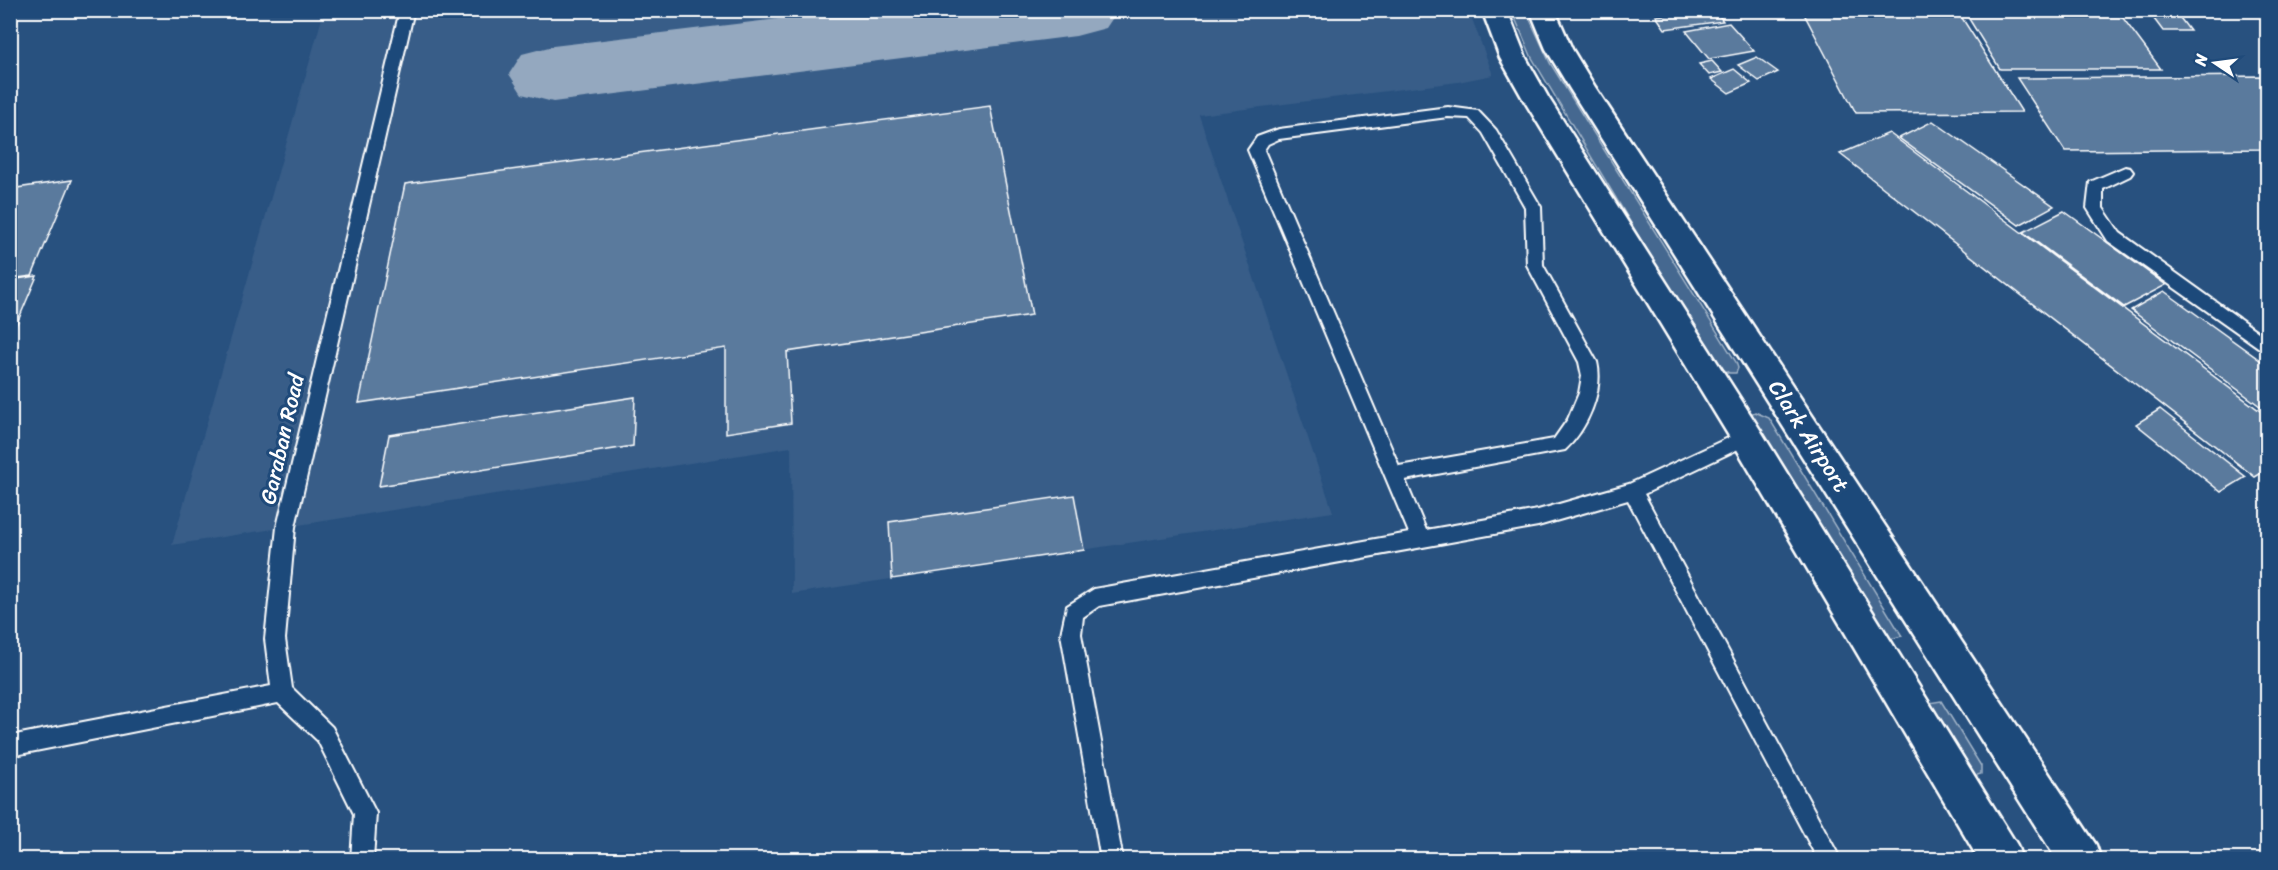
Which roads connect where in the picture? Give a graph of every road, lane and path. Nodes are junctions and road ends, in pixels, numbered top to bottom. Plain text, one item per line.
1 (407, 10) edge
2 (1494, 10) edge
3 (1542, 10) edge
4 (2125, 172) dead end
5 (2268, 348) edge
6 (1778, 388) junction
7 (1723, 399) junction
8 (1747, 437) junction
9 (1395, 474) junction
10 (1633, 491) junction
11 (1422, 540) junction
12 (282, 693) junction
13 (10, 746) edge
14 (362, 860) edge
15 (1112, 860) edge
16 (1830, 860) edge
17 (2002, 860) edge
18 (2081, 860) edge

1 - 12 lane, Garaban Road
2 - 7 street
3 - 6 street, Clark Airport
4 - 5 lane
6 - 7 street
6 - 18 street, Clark Airport
7 - 8 street
8 - 10 lane
8 - 17 street
9 - 9 lane
9 - 11 lane
10 - 11 lane
10 - 16 lane
11 - 15 lane
12 - 13 lane
12 - 14 lane

